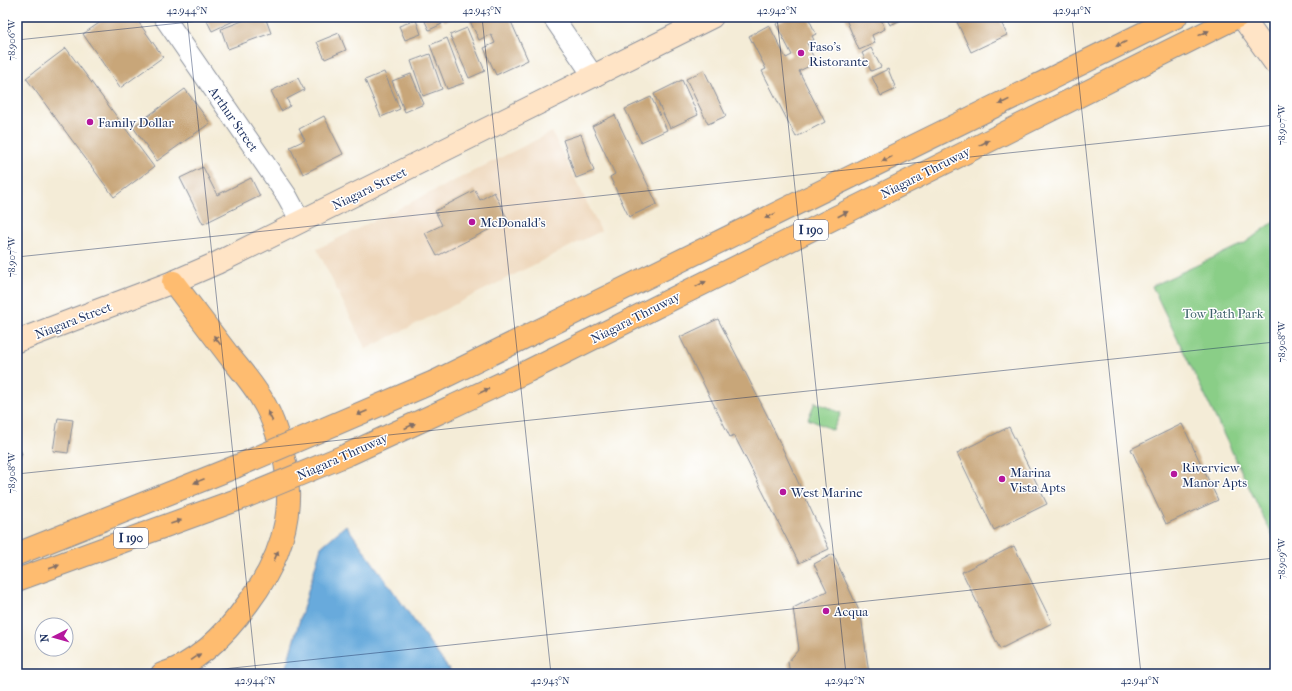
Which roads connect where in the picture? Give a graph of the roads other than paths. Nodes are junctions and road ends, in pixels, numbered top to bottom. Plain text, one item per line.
1 (164, 17) edge
2 (553, 17) edge
3 (712, 17) edge
4 (1176, 17) edge
5 (1237, 17) edge
6 (1242, 17) edge
7 (1275, 63) edge
8 (594, 76) junction
9 (301, 222) junction
10 (173, 282) junction
11 (17, 341) edge
12 (17, 554) edge
13 (17, 580) edge
14 (162, 674) edge

1 - 9 street, Arthur Street
2 - 8 street
3 - 8 main road, Niagara Street
4 -> 12 highway, I 190, bridge
13 -> 5 highway, Niagara Thruway / I 190, bridge
6 - 7 main road
8 - 9 main road, Niagara Street
9 - 10 main road, Niagara Street
10 - 11 main road, Niagara Street
14 -> 10 highway

